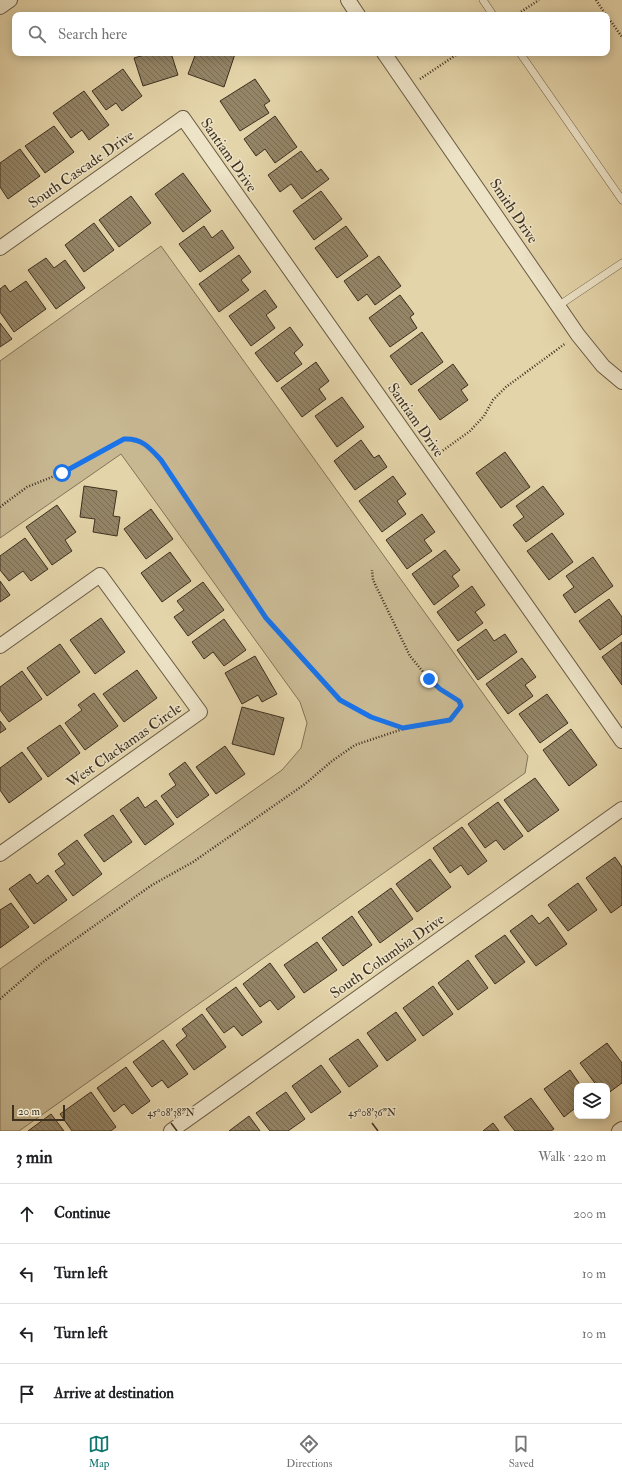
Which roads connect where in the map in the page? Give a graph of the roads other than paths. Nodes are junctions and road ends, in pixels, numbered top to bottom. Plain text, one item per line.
1 (10, 0) edge
2 (348, 0) edge
3 (483, 0) edge
4 (0, 7) edge
5 (356, 12) edge
6 (491, 12) edge
7 (386, 56) edge
8 (522, 56) edge
9 (183, 118) joint
10 (622, 200) edge
11 (0, 248) edge
12 (622, 263) edge
13 (558, 306) junction
14 (622, 382) edge
15 (0, 646) edge
16 (622, 741) edge
17 (622, 809) edge
18 (0, 854) edge
19 (622, 1129) edge
20 (171, 1131) edge
21 (619, 1131) edge

1 - 4 street
2 - 5 street
3 - 6 lane
7 - 13 street, Smith Drive
8 - 10 lane
9 - 11 street, South Cascade Drive
9 - 16 street, Santiam Drive
12 - 13 lane
13 - 14 street, Smith Drive
15 - 18 street, West Clackamas Circle
17 - 20 street, South Columbia Drive
19 - 21 street

